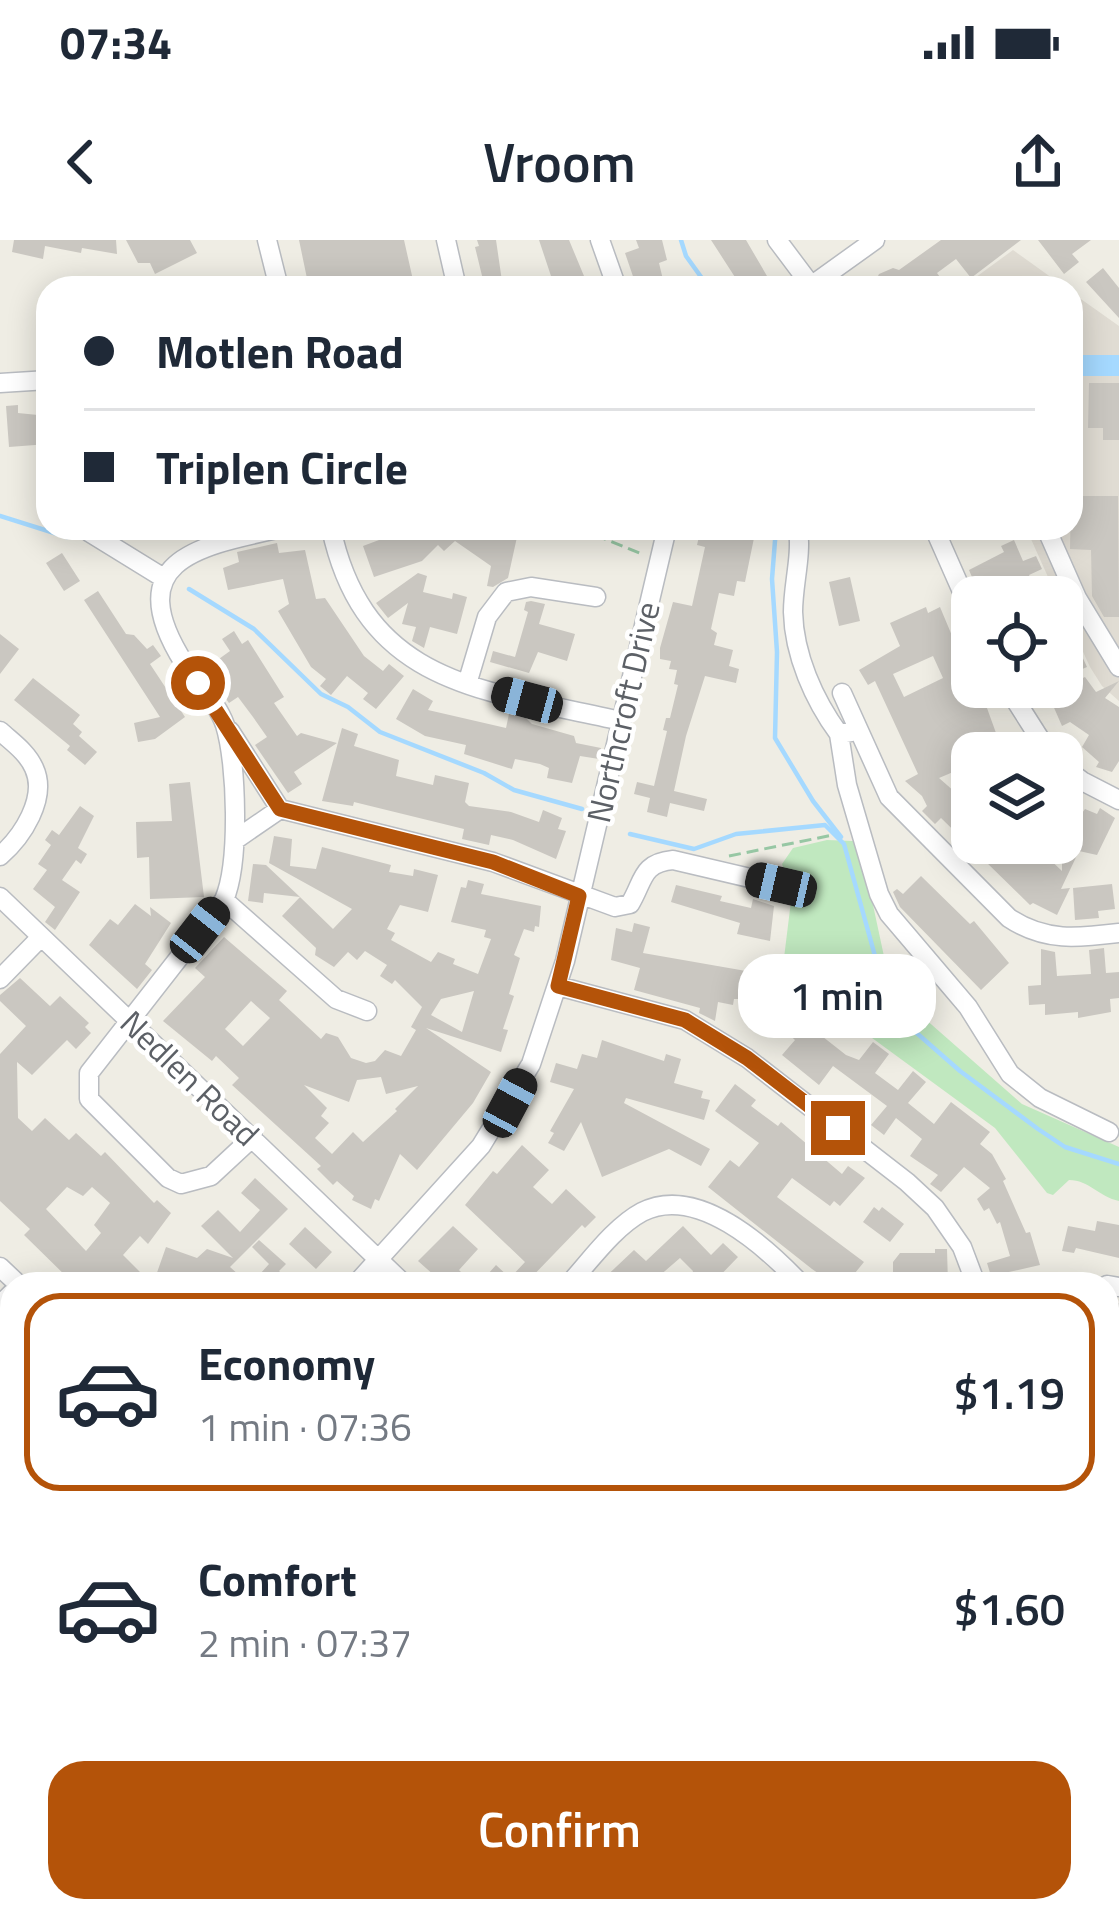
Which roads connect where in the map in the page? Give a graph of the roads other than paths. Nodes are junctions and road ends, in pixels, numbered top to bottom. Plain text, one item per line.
1 (267, 240) edge
2 (446, 240) edge
3 (600, 240) edge
4 (777, 240) edge
5 (875, 240) edge
6 (276, 276) edge
7 (454, 276) edge
8 (613, 276) edge
9 (803, 276) edge
10 (826, 276) edge
11 (36, 381) edge
12 (0, 383) edge
13 (102, 540) edge
14 (231, 540) edge
15 (334, 540) edge
16 (664, 540) edge
17 (796, 540) edge
18 (939, 540) edge
19 (1051, 540) edge
20 (955, 576) edge
21 (163, 577) junction
22 (596, 597) dead end
23 (1119, 667) edge
24 (467, 684) junction
25 (842, 693) dead end
26 (620, 721) junction
27 (224, 722) junction
28 (0, 730) edge
29 (848, 732) junction
30 (1083, 779) edge
31 (1119, 800) edge
32 (280, 809) junction
33 (236, 840) junction
34 (0, 856) edge
35 (788, 887) dead end
36 (579, 896) junction
37 (0, 897) edge
38 (224, 900) junction
39 (1119, 933) edge
40 (41, 937) junction
41 (0, 979) edge
42 (558, 986) junction
43 (367, 1011) dead end
44 (130, 1020) junction
45 (1109, 1132) dead end
46 (253, 1137) junction
47 (379, 1260) junction
48 (368, 1272) edge
49 (392, 1272) edge
50 (580, 1272) edge
51 (786, 1272) edge
52 (971, 1272) edge

1 - 6 street
2 - 7 street
3 - 8 street
4 - 9 street
5 - 10 street
11 - 12 street
13 - 21 street
14 - 21 street
15 - 24 street
16 - 26 street, Northcroft Drive
17 - 29 street
18 - 20 street
19 - 23 street
21 - 27 street
22 - 24 street
24 - 26 street
25 - 29 street
26 - 36 street, Northcroft Drive
27 - 32 street
27 - 33 street
28 - 34 street
29 - 39 street
29 - 45 street
30 - 31 street
32 - 33 street
32 - 36 street
33 - 38 street
35 - 36 street
36 - 42 street, Northcroft Drive
37 - 40 street, Nedlen Road
38 - 43 street
38 - 44 street
40 - 41 street
40 - 44 street, Nedlen Road
42 - 47 street, Northcroft Drive
42 - 52 street
44 - 46 street, Nedlen Road
44 - 46 street
46 - 47 street, Nedlen Road
47 - 48 street, Northcroft Drive
47 - 49 street, Nedlen Road
50 - 51 street

